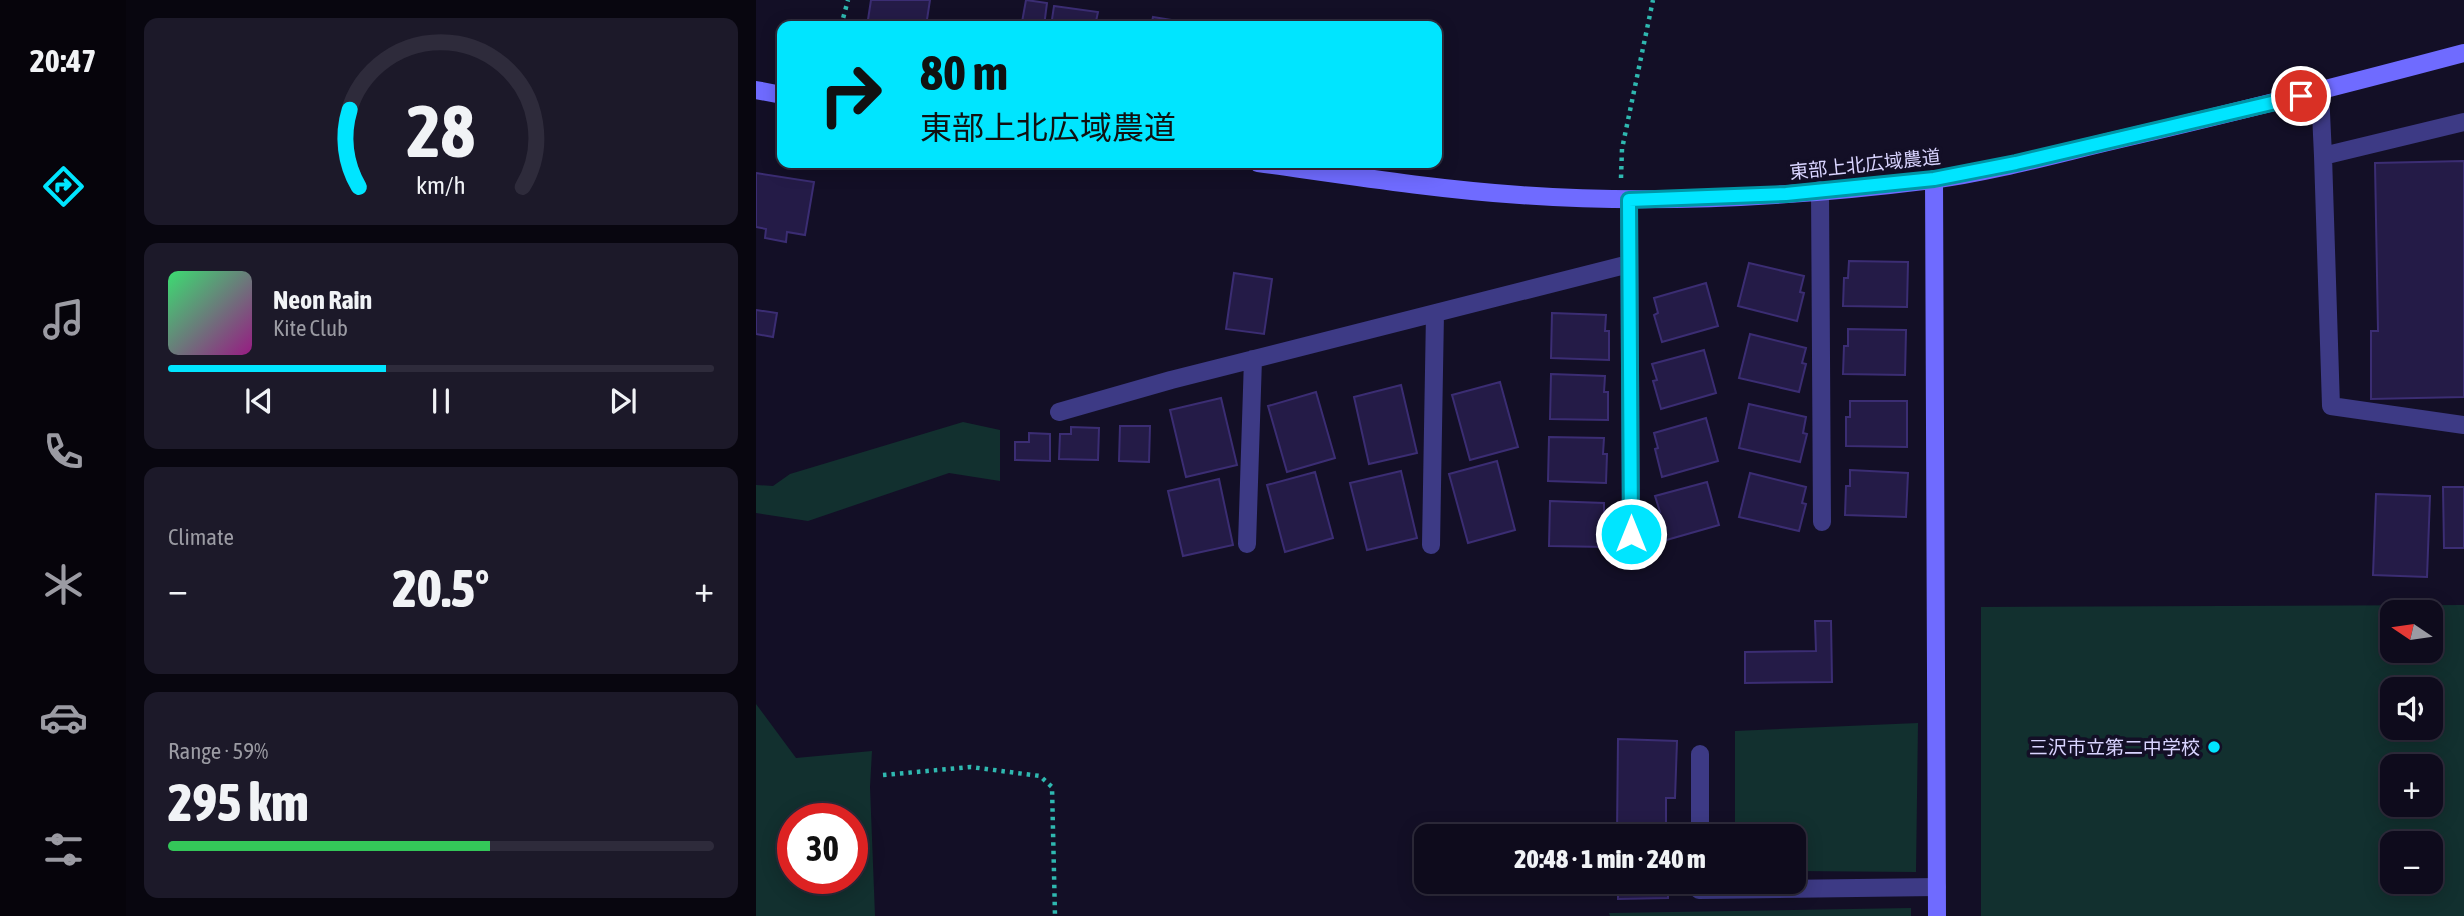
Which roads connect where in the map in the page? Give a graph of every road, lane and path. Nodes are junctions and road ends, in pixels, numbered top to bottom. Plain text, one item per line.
1 (848, 0) edge
2 (1653, 0) edge
3 (842, 21) edge
4 (2464, 53) edge
5 (756, 90) edge
6 (2320, 91) junction
7 (777, 94) edge
8 (2464, 122) edge
9 (2323, 156) junction
10 (1293, 168) edge
11 (1934, 179) junction
12 (1820, 190) junction
13 (1625, 200) junction
14 (1629, 264) junction
15 (1435, 313) junction
16 (1253, 359) junction
17 (1059, 412) dead end
18 (2464, 425) edge
19 (1822, 522) dead end
20 (1631, 534) dead end
21 (1247, 544) dead end
22 (1431, 545) dead end
23 (1700, 754) dead end
24 (883, 775) dead end
25 (1699, 824) edge
26 (1937, 887) junction
27 (1806, 889) edge
28 (1055, 916) edge
29 (1937, 916) edge

1 - 3 path
2 - 13 path
4 - 6 street, 東部上北広域農道
5 - 7 street
6 - 9 street
6 - 11 street, 東部上北広域農道
8 - 9 street
9 - 18 street
10 - 13 street, 東部上北広域農道
11 - 12 street, 東部上北広域農道
11 - 26 street
12 - 13 street, 東部上北広域農道
12 - 19 street
13 - 14 street
14 - 15 street
14 - 20 street
15 - 16 street
15 - 22 street
16 - 17 street
16 - 21 street
23 - 25 street
24 - 28 path
26 - 27 street
26 - 29 street

